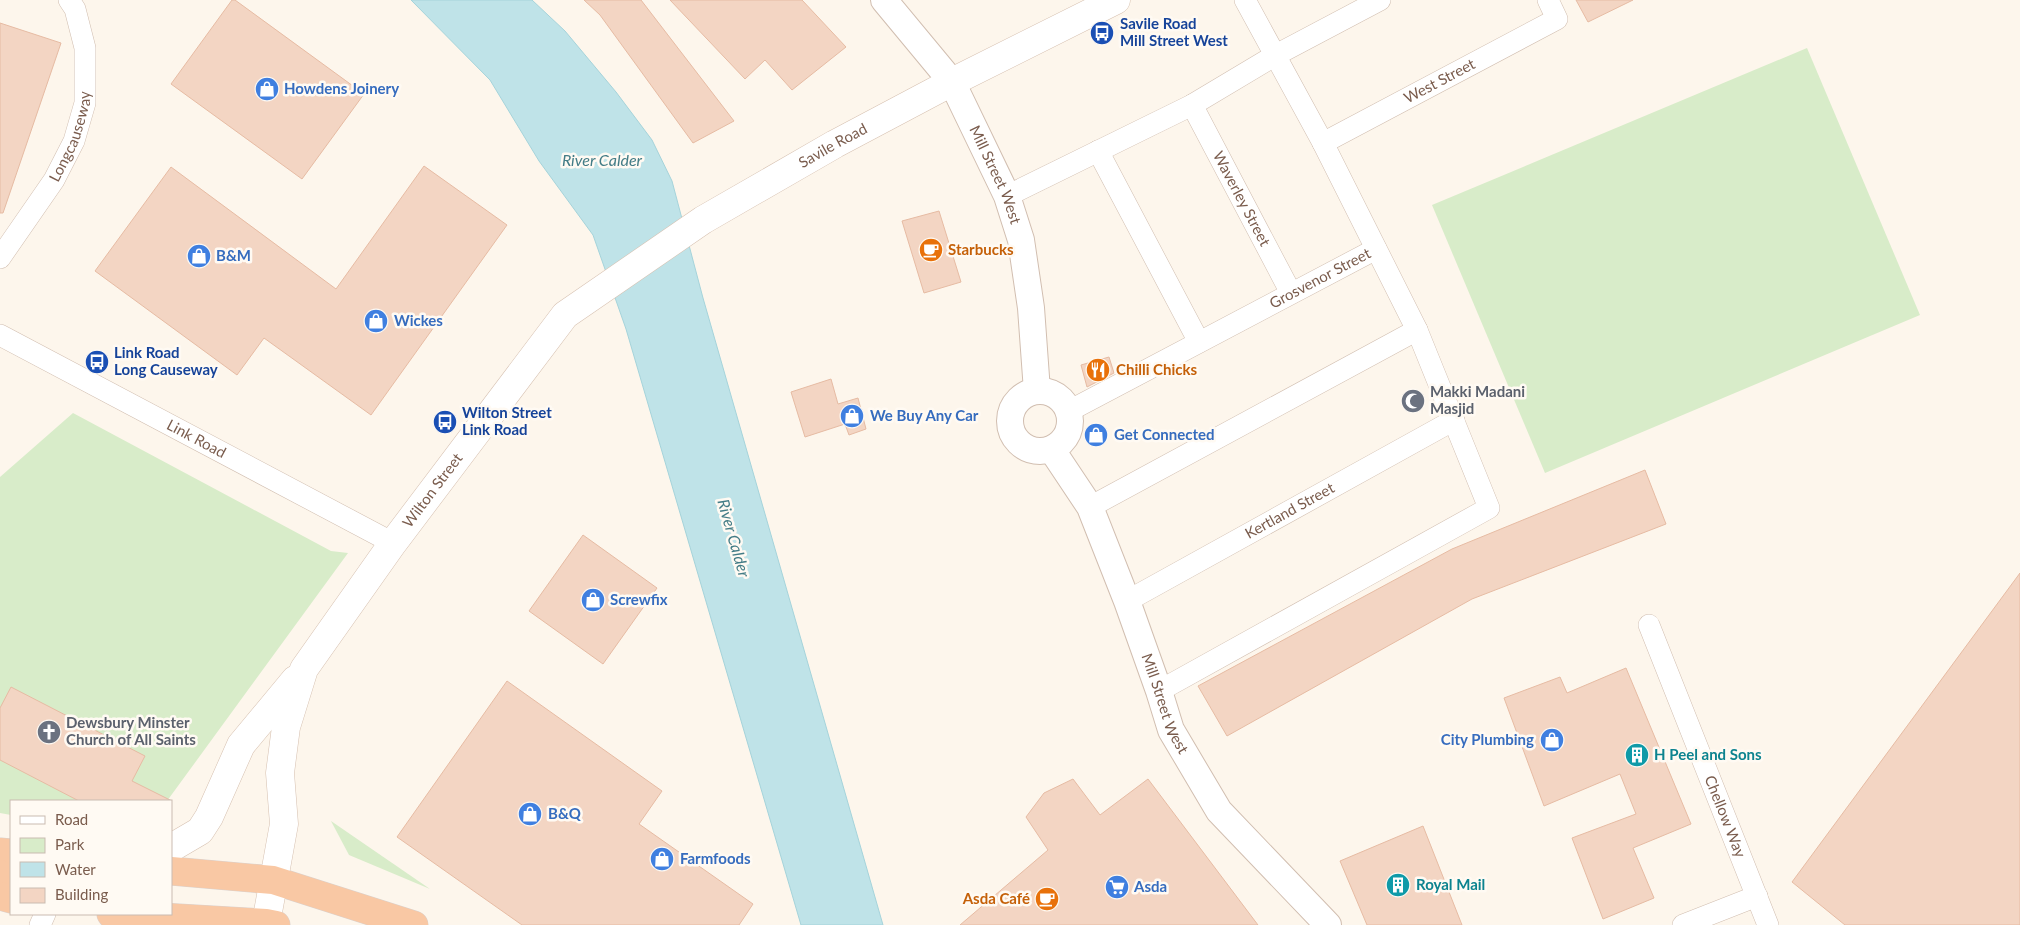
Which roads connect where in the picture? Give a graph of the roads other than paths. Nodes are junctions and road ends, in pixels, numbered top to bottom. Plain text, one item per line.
1 (69, 0) edge
2 (884, 0) edge
3 (1116, 0) edge
4 (1245, 0) edge
5 (1380, 0) edge
6 (1552, 9) edge
7 (1274, 56) junction
8 (952, 82) junction
9 (1192, 105) junction
10 (1323, 143) junction
11 (1098, 151) junction
12 (1007, 196) junction
13 (1376, 249) junction
14 (0, 258) edge
15 (1291, 294) junction
16 (566, 315) joint
17 (1417, 330) junction
18 (0, 335) edge
19 (1199, 342) junction
20 (1037, 391) junction
21 (1069, 411) junction
22 (1454, 420) junction
23 (1052, 450) junction
24 (1090, 507) junction
25 (393, 543) junction
26 (1127, 601) junction
27 (1649, 624) dead end
28 (304, 669) junction
29 (1159, 691) junction
30 (172, 847) edge
31 (172, 870) edge
32 (273, 880) junction
33 (1757, 896) junction
34 (121, 915) edge
35 (193, 922) edge
36 (271, 924) edge
37 (414, 925) edge
38 (1328, 925) edge
39 (1683, 925) edge
40 (1768, 925) edge

1 - 14 street, Longcauseway
2 - 8 street, Mill Street West
3 - 8 main road, Savile Road
4 - 7 street, Grosvenor Street
5 - 7 street
6 - 10 street, West Street
7 - 9 street
7 - 10 street, Grosvenor Street
8 - 12 street, Mill Street West
8 - 16 main road, Savile Road
9 - 11 street
9 - 15 street, Waverley Street
10 - 13 street, Grosvenor Street
11 - 12 street
11 - 19 street
12 - 20 street, Mill Street West
13 - 15 street, Grosvenor Street
13 - 17 street
15 - 19 street, Grosvenor Street
16 - 25 main road, Wilton Street
17 - 22 street
17 - 24 street
18 - 25 street, Link Road
19 - 21 street, Grosvenor Street
20 - 21 street
20 - 23 street
21 - 23 street
22 - 26 street, Kertland Street
22 - 29 street
23 - 24 street, Mill Street West
24 - 26 street, Mill Street West
25 - 28 main road, Wilton Street
26 - 29 street, Mill Street West
27 - 33 street, Chellow Way
28 - 30 main road, Wilton Street
28 - 32 main road, Wilton Street
29 - 38 street, Mill Street West
31 - 32 highway
32 - 36 main road, Wilton Street
32 - 37 highway
33 - 39 street
33 - 40 street, Chellow Way
34 - 35 highway
35 - 36 highway

